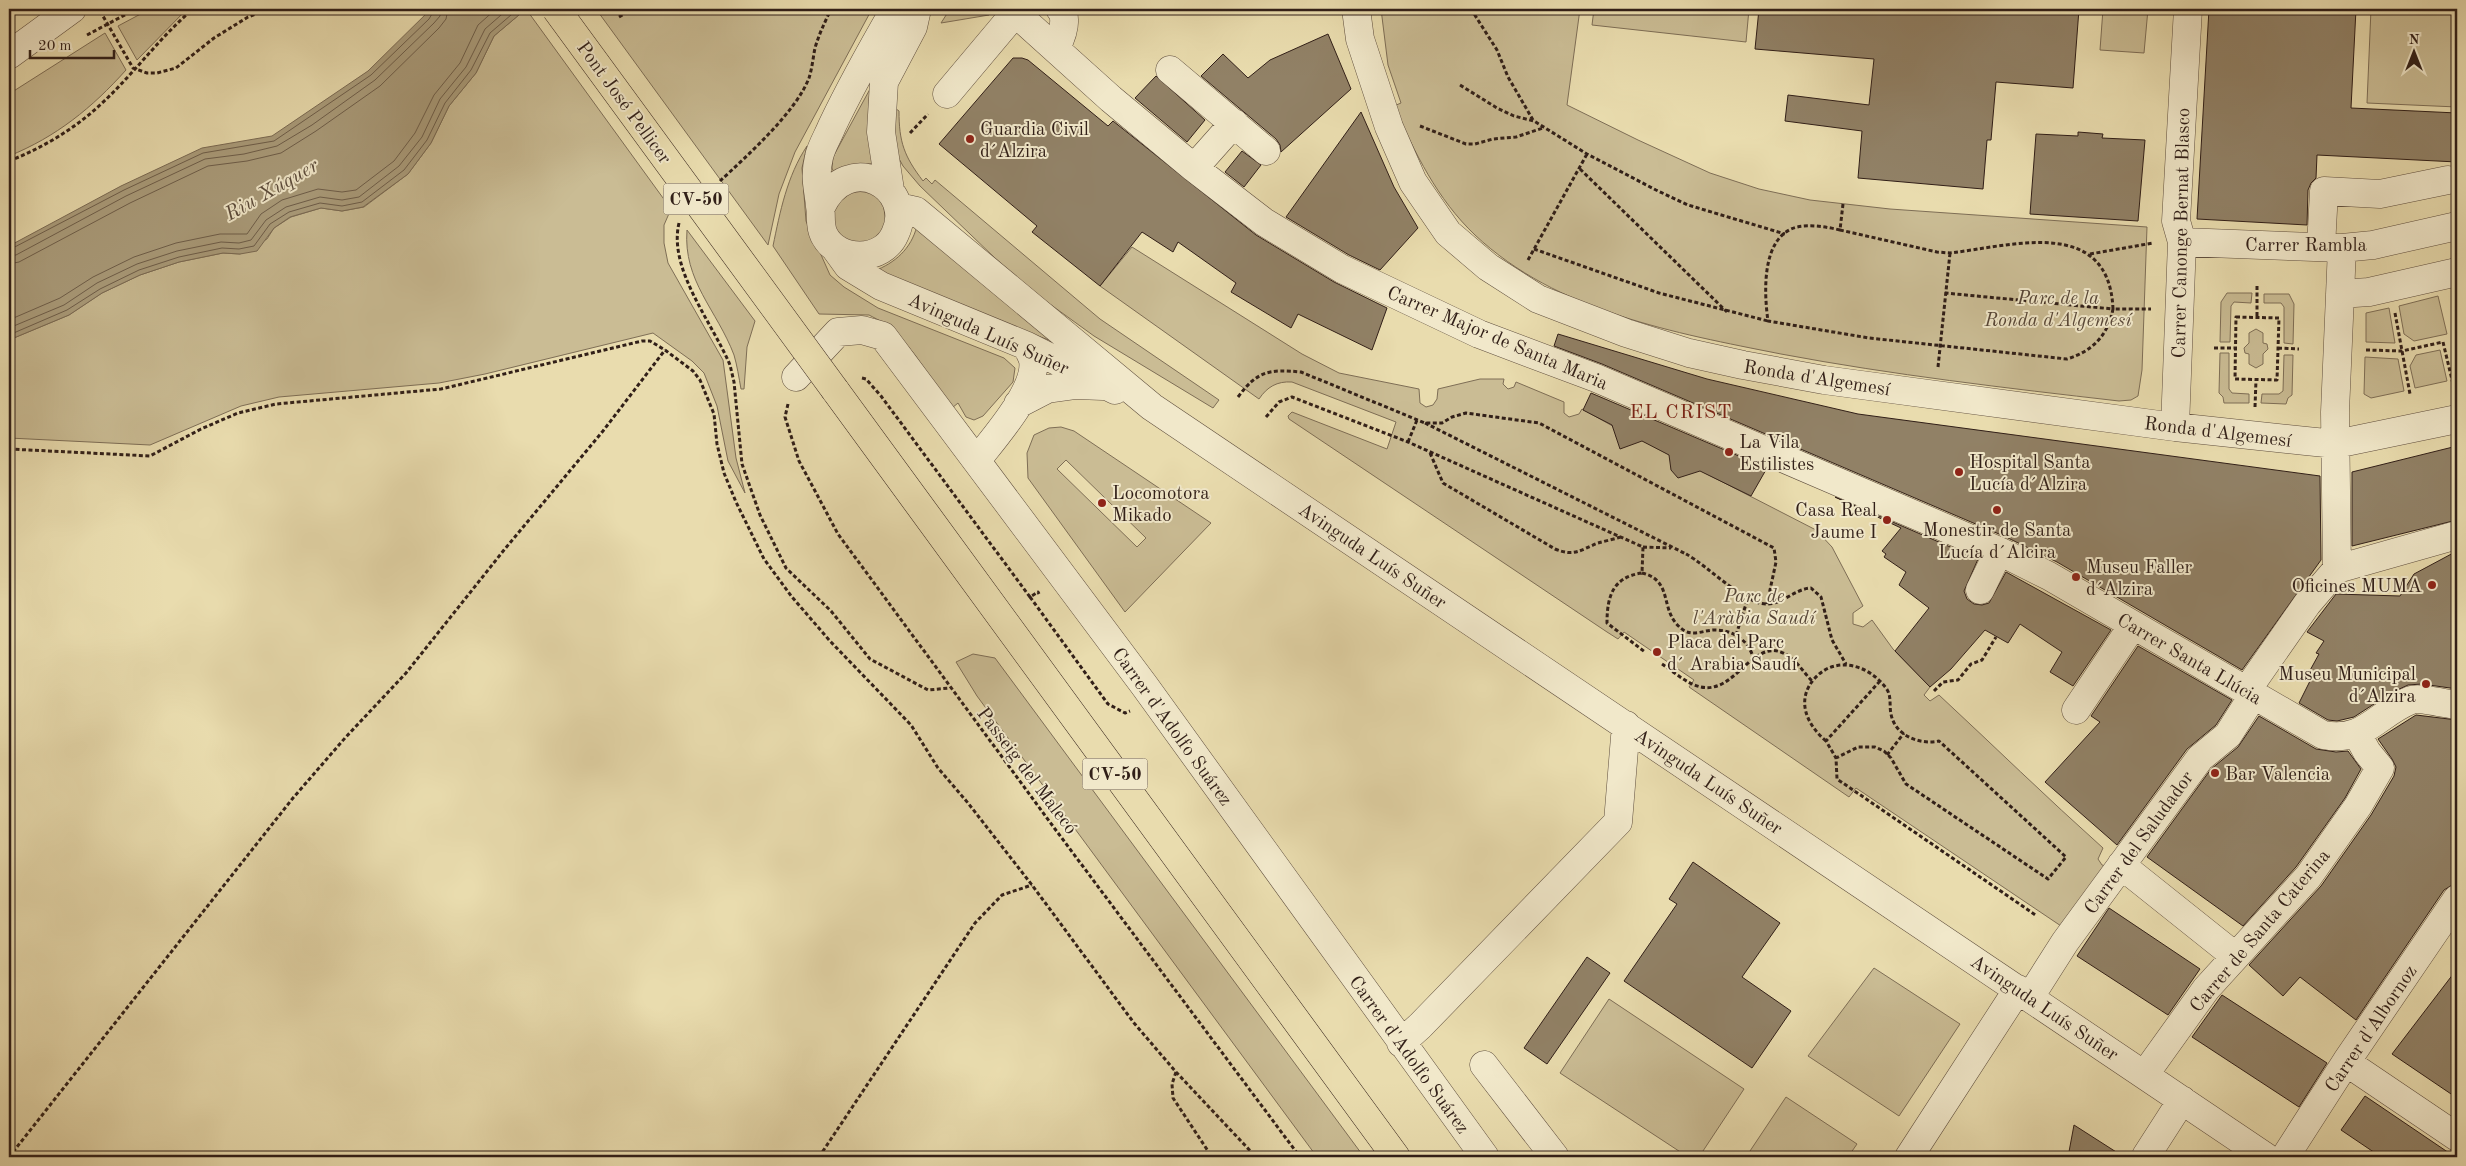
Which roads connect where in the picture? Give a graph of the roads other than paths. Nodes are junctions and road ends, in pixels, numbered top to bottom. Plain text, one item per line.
1 (556, 9) edge
2 (1060, 9) edge
3 (1356, 9) edge
4 (2188, 9) edge
5 (69, 10) edge
6 (1013, 11) edge
7 (914, 13) edge
8 (9, 35) edge
9 (1056, 48) junction
10 (9, 55) edge
11 (1170, 70) dead end
12 (946, 94) dead end
13 (1234, 123) junction
14 (1266, 151) dead end
15 (1194, 168) junction
16 (2448, 180) dead end
17 (894, 199) junction
18 (820, 207) junction
19 (2457, 226) edge
20 (2182, 242) junction
21 (834, 247) junction
22 (2331, 247) junction
23 (2457, 272) edge
24 (2340, 294) junction
25 (1027, 346) junction
26 (796, 377) road end
27 (1107, 387) junction
28 (1018, 404) junction
29 (1152, 407) junction
30 (2457, 419) edge
31 (2175, 427) junction
32 (2336, 444) junction
33 (977, 460) junction
34 (1931, 523) joint
35 (2457, 535) edge
36 (1999, 551) junction
37 (2337, 569) junction
38 (1980, 590) dead end
39 (2133, 625) junction
40 (2250, 692) junction
41 (2457, 705) edge
42 (2076, 710) dead end
43 (1626, 725) junction
44 (2357, 734) junction
45 (2121, 865) junction
46 (2457, 899) edge
47 (2448, 930) edge
48 (2235, 956) junction
49 (2024, 993) junction
50 (1401, 1043) junction
51 (2346, 1062) junction
52 (1484, 1065) dead end
53 (2145, 1074) junction
54 (2182, 1100) junction
55 (2457, 1137) edge
56 (2146, 1156) dead end
57 (1396, 1157) edge
58 (1485, 1157) edge
59 (1555, 1157) edge
60 (1909, 1157) edge
61 (2266, 1157) edge
62 (2286, 1157) edge

1 - 57 main road, Pont José Pellicer / CV-50, bridge
2 - 9 street
3 - 31 street, Ronda d'Algemesí
4 - 20 street, Carrer Canonge Bernat Blasco
5 - 8 street
5 - 10 street
6 - 9 street, Carrer Major de Santa Maria
6 - 12 street
7 - 17 street
7 - 18 street
9 - 15 street, Carrer Major de Santa Maria
11 - 13 street
13 - 14 street
13 - 15 street
15 - 34 street, Carrer Major de Santa Maria
16 - 22 street
17 - 18 street
17 - 21 street
17 - 29 street, Avinguda Luís Suñer
18 - 21 street
19 - 22 street, Carrer Rambla
20 - 22 street, Carrer Rambla
20 - 31 street, Carrer Canonge Bernat Blasco
21 - 25 street, Avinguda Luís Suñer
22 - 24 street
23 - 24 street
24 - 32 street
25 - 27 street, Avinguda Luís Suñer
25 - 28 street
26 - 33 street, Carrer d'Adolfo Suárez
27 - 28 street
27 - 29 street, Avinguda Luís Suñer
28 - 33 street
29 - 43 street, Avinguda Luís Suñer
30 - 32 street, Ronda d'Algemesí
31 - 32 street, Ronda d'Algemesí
32 - 37 street
33 - 50 street, Carrer d'Adolfo Suárez
34 - 36 street, Carrer Santa Llúcia
35 - 37 street
36 - 38 street
36 - 39 street, Carrer Santa Llúcia
37 - 40 street, Carrer del Saludador
39 - 40 street, Carrer Santa Llúcia
39 - 42 street
40 - 44 street, Carrer Santa Llúcia
40 - 45 street, Carrer del Saludador
41 - 44 street
43 - 49 street, Avinguda Luís Suñer
43 - 50 street
44 - 48 street, Carrer de Santa Caterina
45 - 48 street
45 - 49 street, Carrer del Saludador
46 - 47 street, Carrer d'Albornoz
47 - 51 street, Carrer d'Albornoz
48 - 53 street, Carrer de Santa Caterina
49 - 53 street, Avinguda Luís Suñer
49 - 60 street, Carrer del Saludador
50 - 58 street, Carrer d'Adolfo Suárez
51 - 55 street
51 - 62 street, Carrer d'Albornoz
52 - 59 street
53 - 54 street, Avinguda Luís Suñer
54 - 56 street
54 - 61 street, Avinguda Luís Suñer

